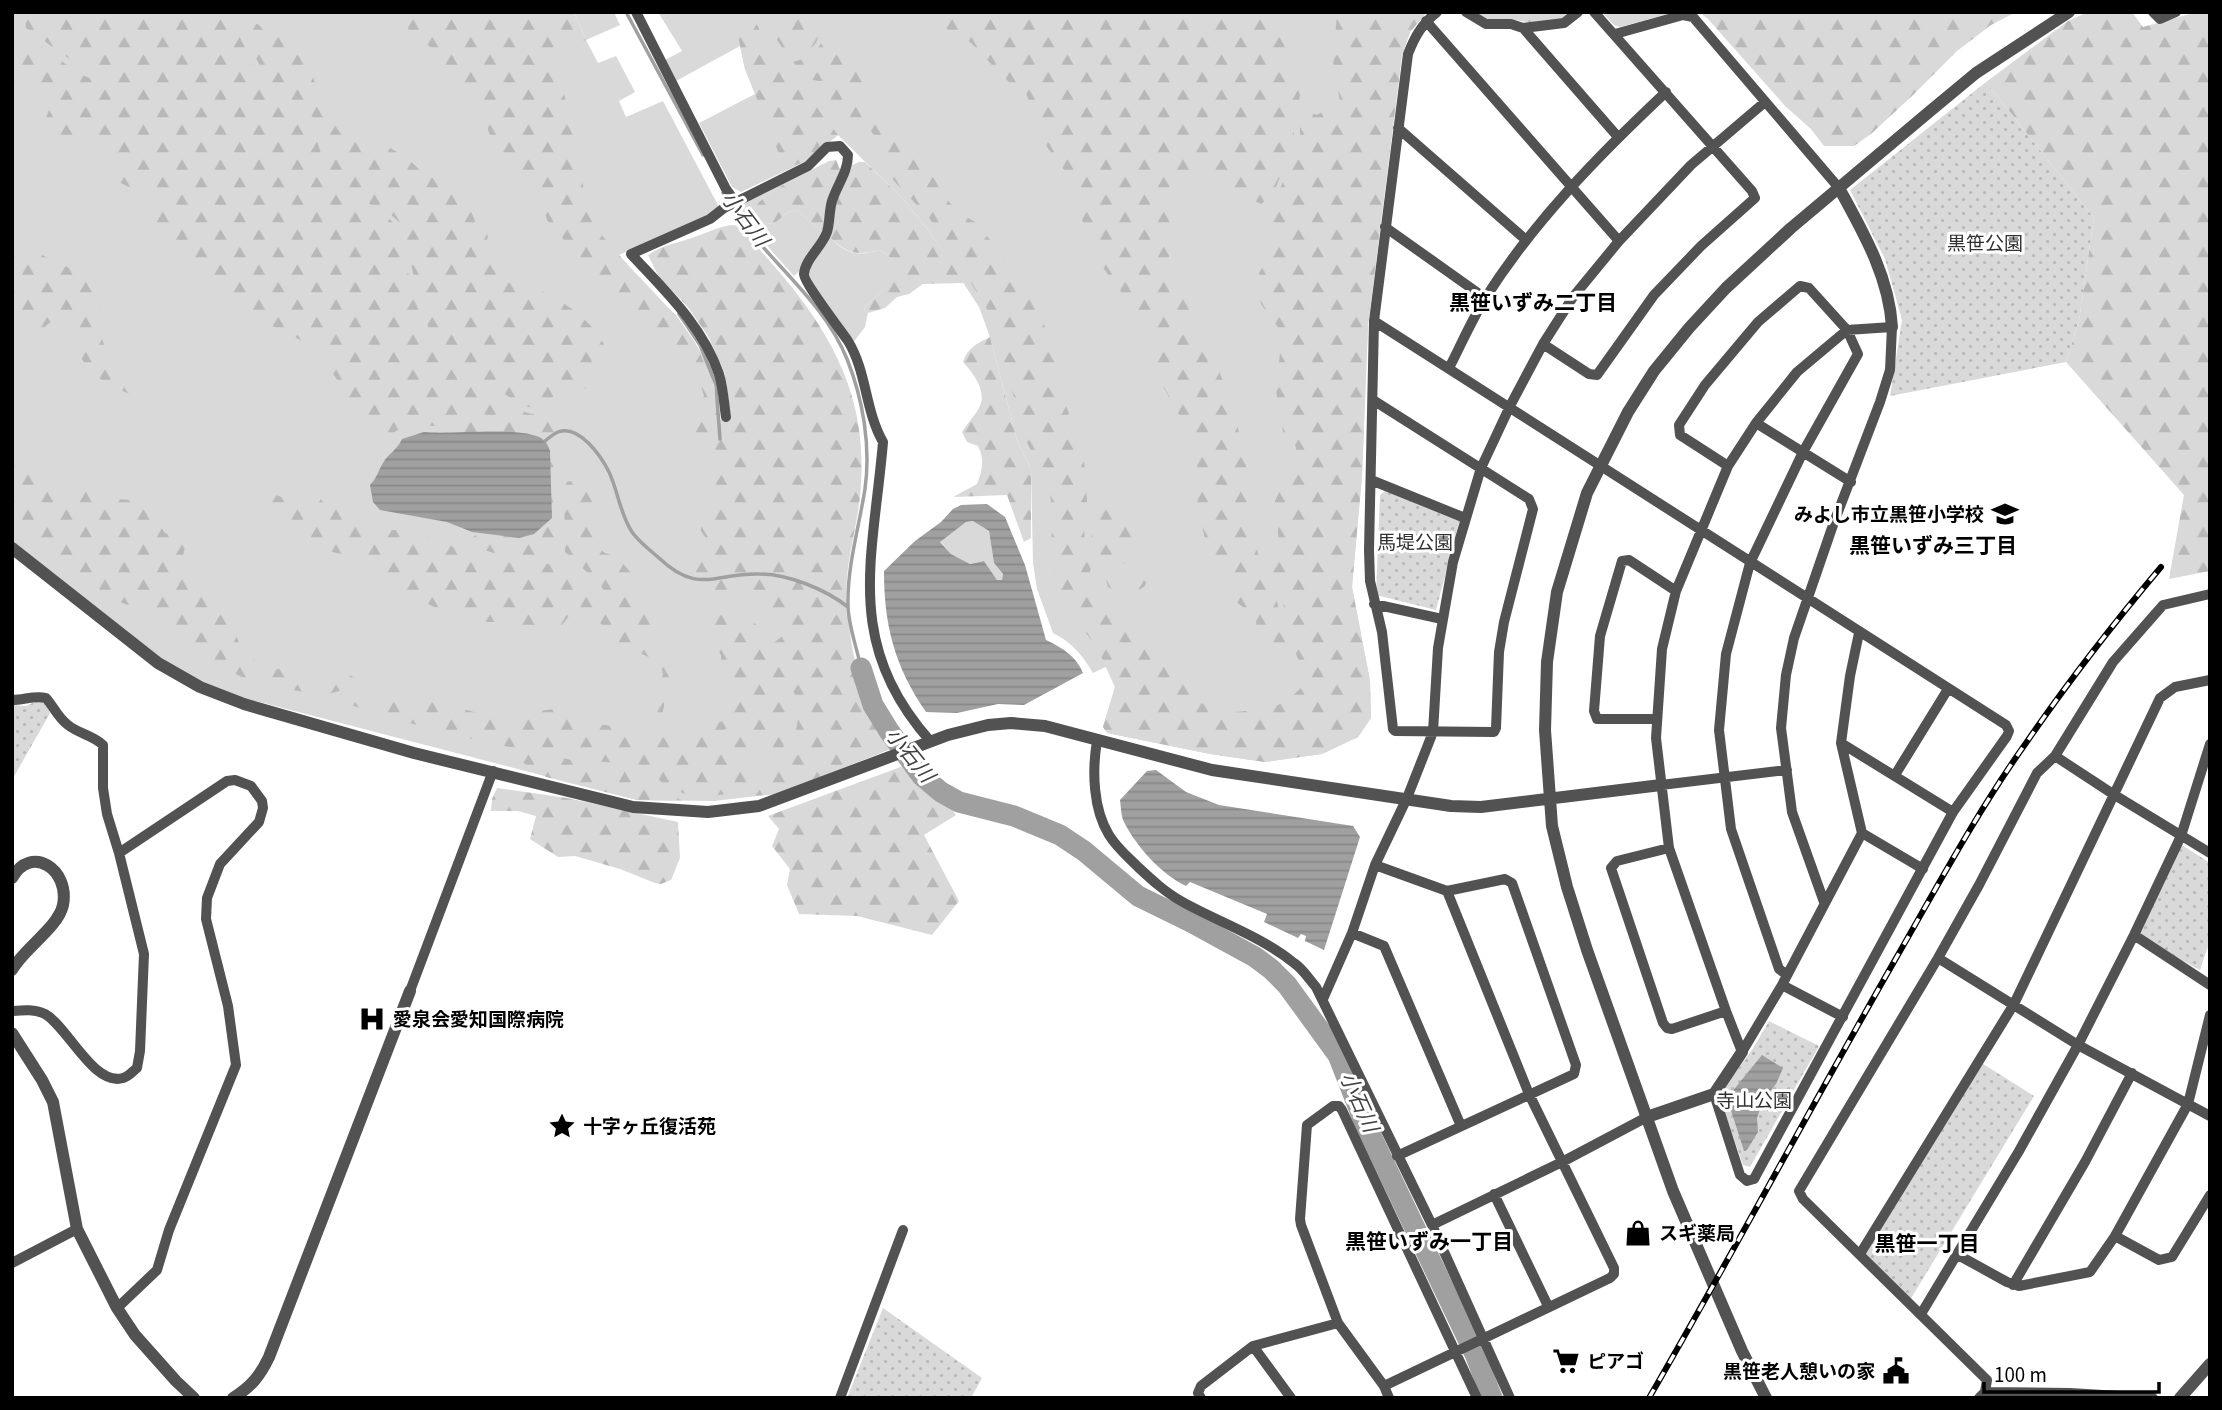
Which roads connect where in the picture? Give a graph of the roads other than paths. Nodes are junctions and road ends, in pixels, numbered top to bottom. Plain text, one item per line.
1 (636, 12) edge
2 (1437, 12) edge
3 (1466, 12) edge
4 (1578, 12) edge
5 (1594, 12) edge
6 (2068, 12) edge
7 (2153, 12) edge
8 (2176, 12) edge
9 (1426, 21) junction
10 (1523, 28) junction
11 (1615, 34) junction
12 (1665, 92) junction
13 (1765, 102) junction
14 (1398, 128) junction
15 (1618, 137) junction
16 (1713, 146) junction
17 (1572, 187) junction
18 (1839, 188) junction
19 (732, 205) junction
20 (1385, 227) junction
21 (1526, 240) junction
22 (1619, 241) junction
23 (1485, 298) junction
24 (1374, 321) junction
25 (1892, 327) junction
26 (1847, 330) junction
27 (1542, 344) junction
28 (1449, 368) junction
29 (1373, 401) junction
30 (1510, 406) junction
31 (726, 417) dead end
32 (1756, 423) junction
33 (1803, 452) junction
34 (1602, 466) junction
35 (1728, 466) junction
36 (1481, 468) junction
37 (1371, 481) junction
38 (1851, 482) junction
39 (1465, 518) junction
40 (1702, 531) junction
41 (12, 548) edge
42 (1750, 563) junction
43 (1676, 591) junction
44 (2210, 594) edge
45 (1808, 599) junction
46 (1374, 604) junction
47 (1442, 619) junction
48 (1860, 633) junction
49 (2210, 680) edge
50 (1948, 689) junction
51 (12, 700) edge
52 (1656, 719) junction
53 (1433, 732) junction
54 (1097, 741) junction
55 (931, 742) junction
56 (1841, 743) junction
57 (2210, 744) edge
58 (2055, 756) junction
59 (1787, 770) junction
60 (493, 771) junction
61 (1895, 775) junction
62 (1725, 778) junction
63 (1661, 785) junction
64 (2113, 794) junction
65 (1407, 798) junction
66 (1549, 799) junction
67 (1953, 812) junction
68 (1862, 833) junction
69 (2181, 836) junction
70 (1669, 848) junction
71 (120, 853) junction
72 (2210, 853) edge
73 (1375, 865) junction
74 (1923, 869) junction
75 (12, 878) edge
76 (1447, 891) junction
77 (1824, 902) junction
78 (1352, 933) junction
79 (2134, 935) junction
80 (1938, 958) junction
81 (12, 970) edge
82 (1784, 980) junction
83 (2210, 985) edge
84 (410, 991) joint
85 (1323, 999) junction
86 (2014, 1004) junction
87 (12, 1011) edge
88 (1726, 1011) junction
89 (2210, 1015) edge
90 (1843, 1017) junction
91 (12, 1033) edge
92 (2077, 1045) junction
93 (1742, 1052) junction
94 (2132, 1073) junction
95 (1529, 1094) junction
96 (1714, 1094) junction
97 (2188, 1104) junction
98 (2210, 1115) edge
99 (1647, 1118) junction
100 (1461, 1126) junction
101 (1397, 1156) junction
102 (1562, 1162) junction
103 (1494, 1194) junction
104 (2210, 1195) edge
105 (1432, 1225) junction
106 (77, 1229) junction
107 (903, 1230) dead end
108 (2115, 1236) junction
109 (1860, 1254) junction
110 (1958, 1255) junction
111 (12, 1264) edge
112 (2013, 1285) junction
113 (1548, 1306) junction
114 (117, 1308) junction
115 (1921, 1314) junction
116 (1338, 1323) junction
117 (1478, 1339) junction
118 (1253, 1346) junction
119 (1457, 1350) junction
120 (2210, 1364) edge
121 (1384, 1386) junction
122 (1982, 1395) edge
123 (1765, 1397) edge
124 (2184, 1397) edge
125 (194, 1398) edge
126 (233, 1398) edge
127 (840, 1398) edge
128 (1201, 1398) edge
129 (1291, 1398) edge
130 (1389, 1398) edge
131 (1477, 1398) edge
132 (1510, 1398) edge
133 (2153, 1398) edge

1 - 19 street
2 - 9 street
3 - 10 street
4 - 10 street
5 - 11 street
6 - 18 street
7 - 8 street
9 - 14 street
9 - 17 street
10 - 15 street
11 - 12 street
11 - 13 street
12 - 15 street
12 - 16 street
13 - 16 street
13 - 18 street
14 - 20 street
14 - 21 street
15 - 17 street
16 - 22 street
16 - 27 street
17 - 21 street
17 - 22 street
18 - 25 street
18 - 34 street
19 - 31 street
19 - 55 street
20 - 23 street
20 - 24 street
21 - 23 street
22 - 27 street
23 - 28 street
24 - 28 street
24 - 29 street
25 - 26 street
25 - 38 street
26 - 32 street
26 - 33 street
26 - 35 street
27 - 30 street
28 - 30 street
29 - 36 street
29 - 37 street
30 - 34 street
30 - 36 street
32 - 33 street
32 - 35 street
33 - 38 street
33 - 42 street
34 - 40 street
34 - 66 street
35 - 40 street
36 - 39 street
36 - 53 street
37 - 39 street
37 - 46 street
38 - 45 street
39 - 47 street
40 - 42 street
40 - 43 street
41 - 60 street
42 - 45 street
42 - 62 street
43 - 52 street
43 - 52 street
44 - 58 street
45 - 48 street
45 - 59 street
46 - 47 street
46 - 53 street
47 - 53 street
48 - 50 street
48 - 56 street
49 - 64 street
50 - 61 street
50 - 67 street
51 - 71 street
52 - 63 street
53 - 65 street
54 - 55 street
54 - 65 street
54 - 85 street
55 - 60 street
56 - 61 street
56 - 68 street
57 - 69 street
58 - 64 street
58 - 80 street
59 - 62 street
59 - 77 street
60 - 84 street
61 - 67 street
62 - 63 street
62 - 82 street
63 - 66 street
63 - 70 street
64 - 69 street
64 - 86 street
65 - 66 street
65 - 73 street
66 - 99 street
67 - 74 street
68 - 74 street
68 - 77 street
69 - 72 street
69 - 79 street
70 - 88 street
70 - 88 street
71 - 87 street
71 - 114 street
73 - 76 street
73 - 78 street
74 - 90 street
75 - 81 street
76 - 95 street
76 - 95 street
77 - 82 street
78 - 85 street
78 - 100 street
79 - 83 street
79 - 92 street
80 - 86 street
80 - 109 street
82 - 90 street
82 - 93 street
84 - 126 street
85 - 101 street
86 - 92 street
86 - 109 street
88 - 93 street
89 - 97 street
90 - 96 street
91 - 106 street
92 - 94 street
92 - 110 street
93 - 96 street
94 - 97 street
94 - 112 street
95 - 100 street
95 - 102 street
96 - 99 street
97 - 98 street
97 - 108 street
99 - 102 street
99 - 123 street
100 - 101 street
101 - 105 street
102 - 103 street
102 - 113 street
103 - 105 street
103 - 113 street
104 - 108 street
105 - 117 street
106 - 111 street
106 - 114 street
107 - 127 street
108 - 112 street
109 - 115 street
110 - 112 street
110 - 115 street
113 - 117 street
114 - 125 street
115 - 122 street
116 - 118 street
116 - 119 street
116 - 121 street
117 - 119 street
117 - 132 street
118 - 128 street
118 - 129 street
119 - 121 street
119 - 131 street
120 - 124 street
121 - 130 street
122 - 133 street

